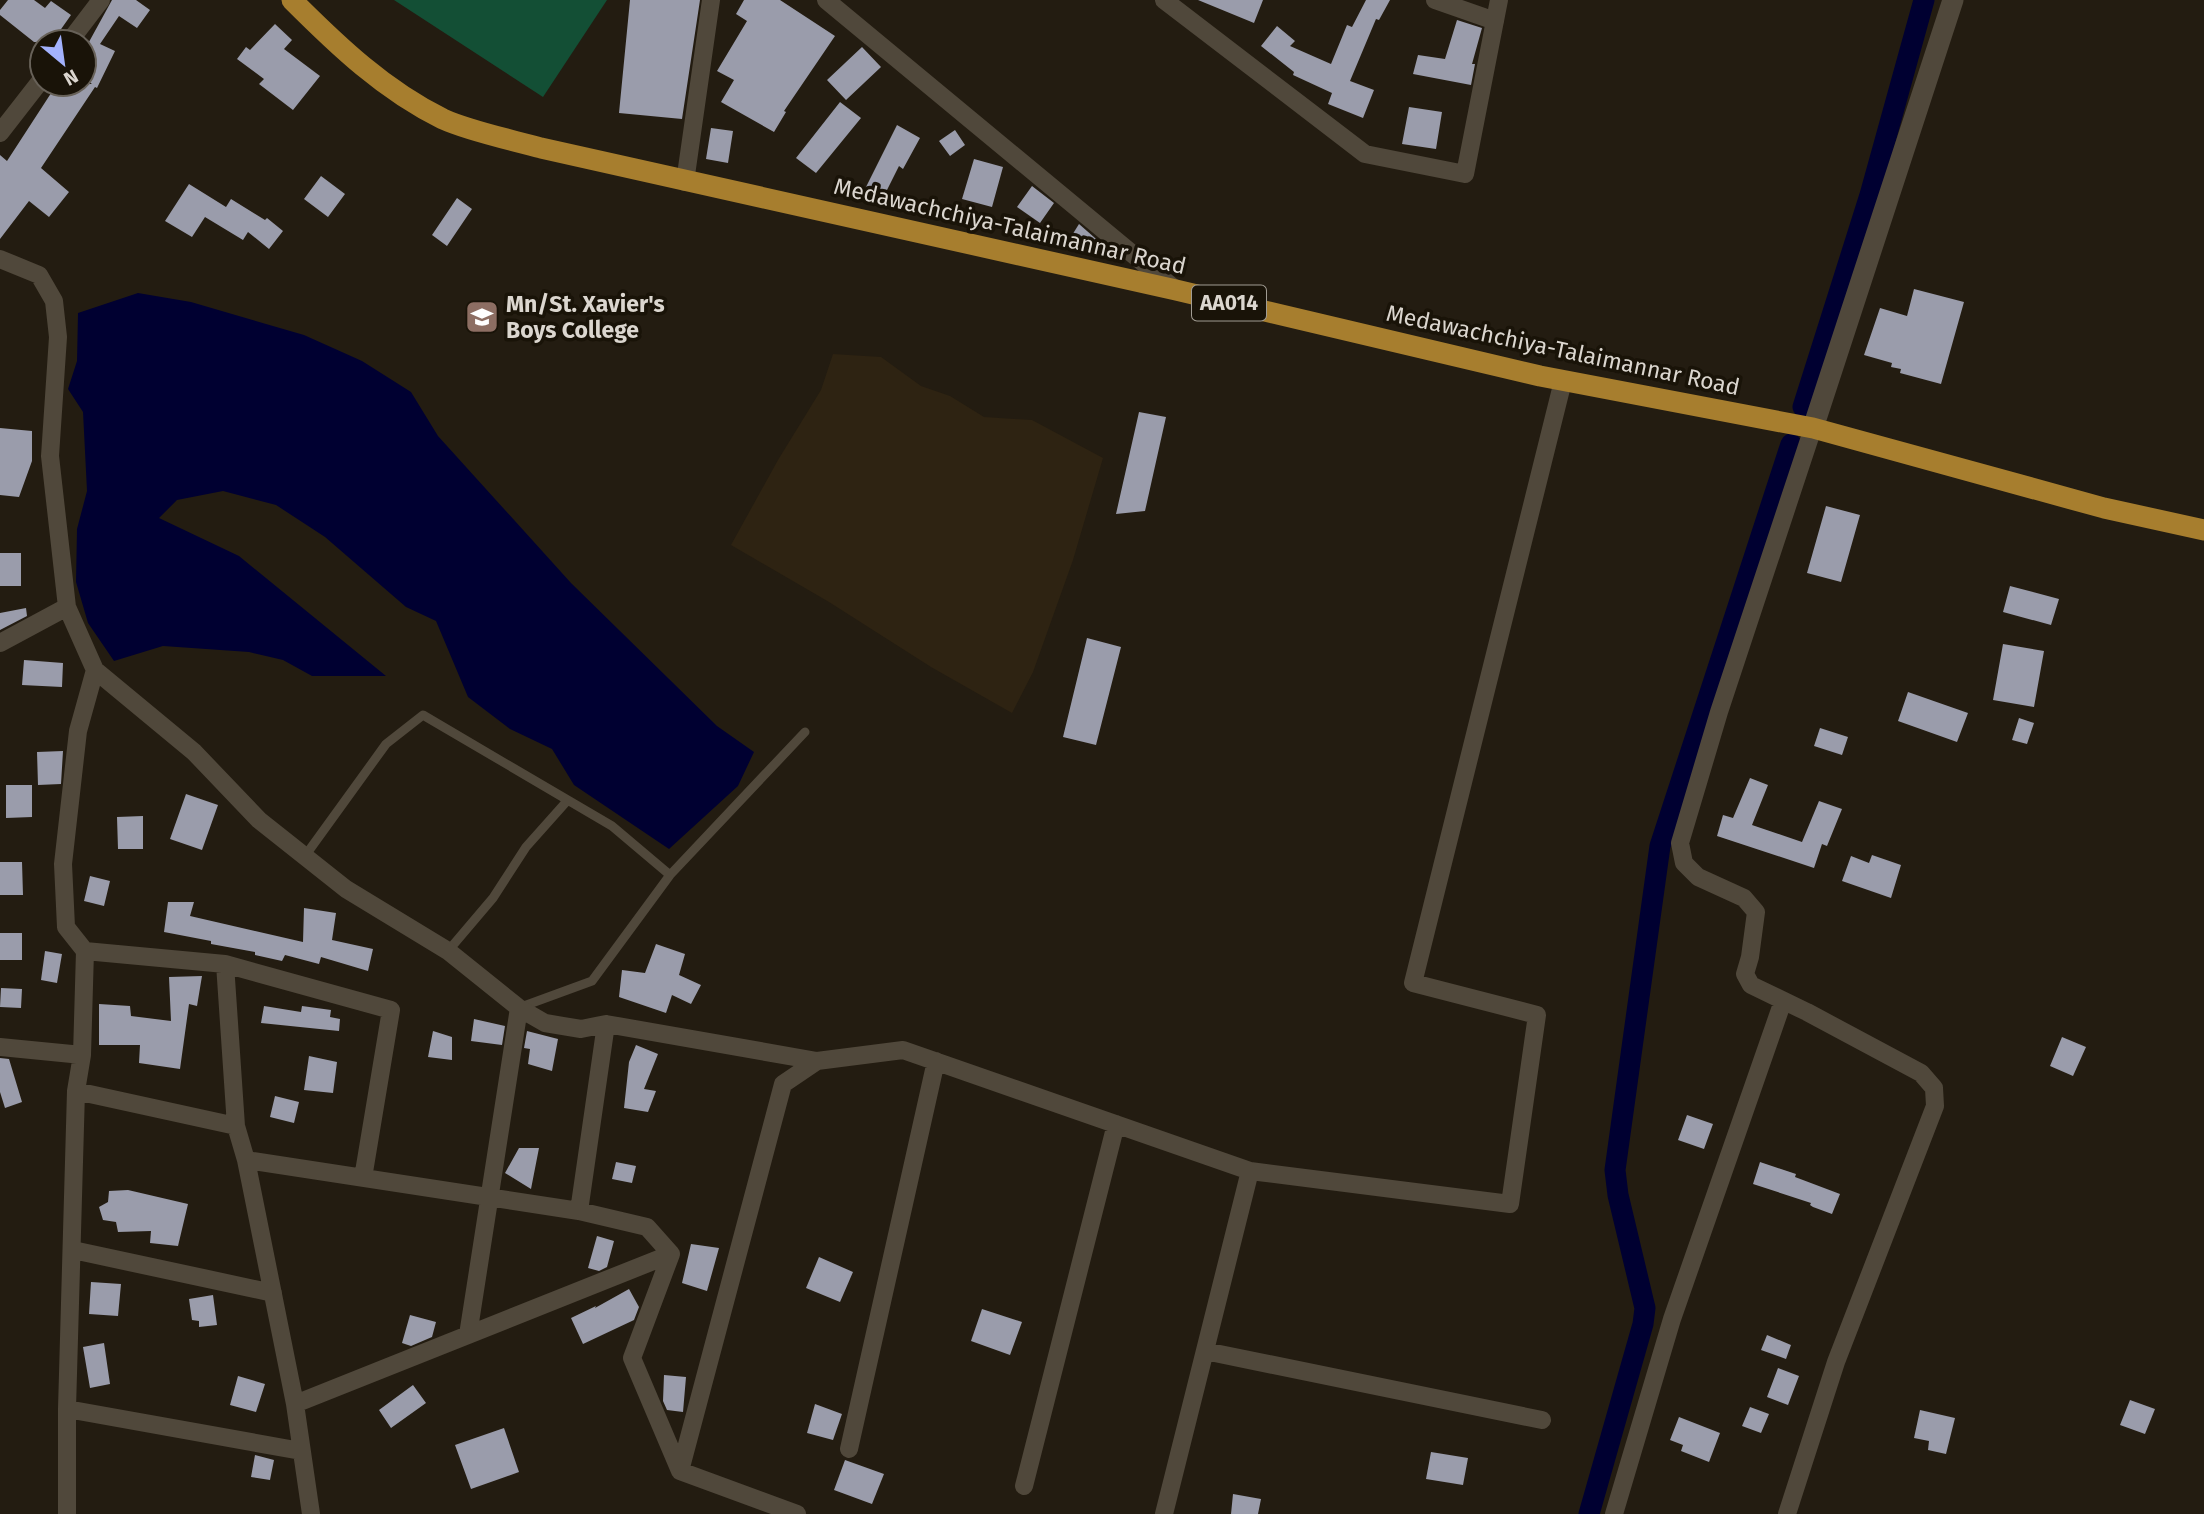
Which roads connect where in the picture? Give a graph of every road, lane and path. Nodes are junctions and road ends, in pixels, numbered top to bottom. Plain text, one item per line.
1 (101, 0) edge
2 (292, 0) edge
3 (711, 0) edge
4 (826, 0) edge
5 (1164, 0) edge
6 (1435, 0) edge
7 (1499, 0) edge
8 (1953, 0) edge
9 (1495, 21) junction
10 (80, 28) edge
11 (28, 97) edge
12 (0, 133) edge
13 (685, 182) junction
14 (0, 258) edge
15 (1176, 290) junction
16 (1563, 381) junction
17 (1813, 428) junction
18 (2204, 530) edge
19 (67, 607) junction
20 (0, 643) edge
21 (95, 670) junction
22 (805, 732) dead end
23 (567, 801) junction
24 (304, 856) junction
25 (670, 875) junction
26 (85, 951) junction
27 (448, 951) junction
28 (225, 964) junction
29 (1783, 1001) junction
30 (519, 1007) junction
31 (606, 1024) junction
32 (0, 1047) edge
33 (82, 1055) junction
34 (817, 1061) junction
35 (936, 1061) junction
36 (76, 1091) junction
37 (1116, 1124) junction
38 (236, 1125) junction
39 (246, 1160) junction
40 (1250, 1171) junction
41 (363, 1178) junction
42 (491, 1198) junction
43 (579, 1211) junction
44 (73, 1250) junction
45 (671, 1254) junction
46 (273, 1293) junction
47 (468, 1335) junction
48 (1205, 1351) junction
49 (295, 1404) junction
50 (67, 1409) junction
51 (1542, 1420) dead end
52 (849, 1449) dead end
53 (302, 1451) junction
54 (680, 1471) junction
55 (1024, 1486) dead end
56 (67, 1514) edge
57 (311, 1514) edge
58 (797, 1514) edge
59 (1164, 1514) edge
60 (1614, 1514) edge
61 (1787, 1514) edge

1 - 10 street
2 - 13 highway, Medawachchiya-Talaimannar Road / AA014
3 - 13 street
4 - 15 street
5 - 9 street
6 - 9 street
7 - 9 street
8 - 17 street
11 - 12 street
13 - 15 highway, Medawachchiya-Talaimannar Road / AA014
14 - 19 street
15 - 16 highway, Medawachchiya-Talaimannar Road / AA014
16 - 17 highway, Medawachchiya-Talaimannar Road / AA014
16 - 40 street
17 - 18 highway, Medawachchiya-Talaimannar Road / AA014
17 - 29 street
19 - 20 street
19 - 21 street
21 - 24 street
21 - 26 street
22 - 25 lane
23 - 24 lane
23 - 25 lane
23 - 27 lane
24 - 27 street
25 - 30 lane
26 - 28 street
26 - 33 street
27 - 30 street
28 - 38 street
28 - 41 street
29 - 60 street
29 - 61 street
30 - 31 street
30 - 42 street
31 - 34 street
31 - 43 street
32 - 33 street
33 - 36 street
34 - 35 street
34 - 54 street
35 - 37 street
35 - 52 street
36 - 38 street
36 - 44 street
37 - 40 street
37 - 55 street
38 - 39 street
39 - 41 street
39 - 46 street
40 - 48 street
41 - 42 street
42 - 43 street
42 - 47 street
43 - 45 street
44 - 46 street
44 - 50 street
45 - 47 street
45 - 54 street
46 - 49 street
47 - 49 street
48 - 51 street
48 - 59 street
49 - 53 street
50 - 53 street
50 - 56 street
53 - 57 street
54 - 58 street

